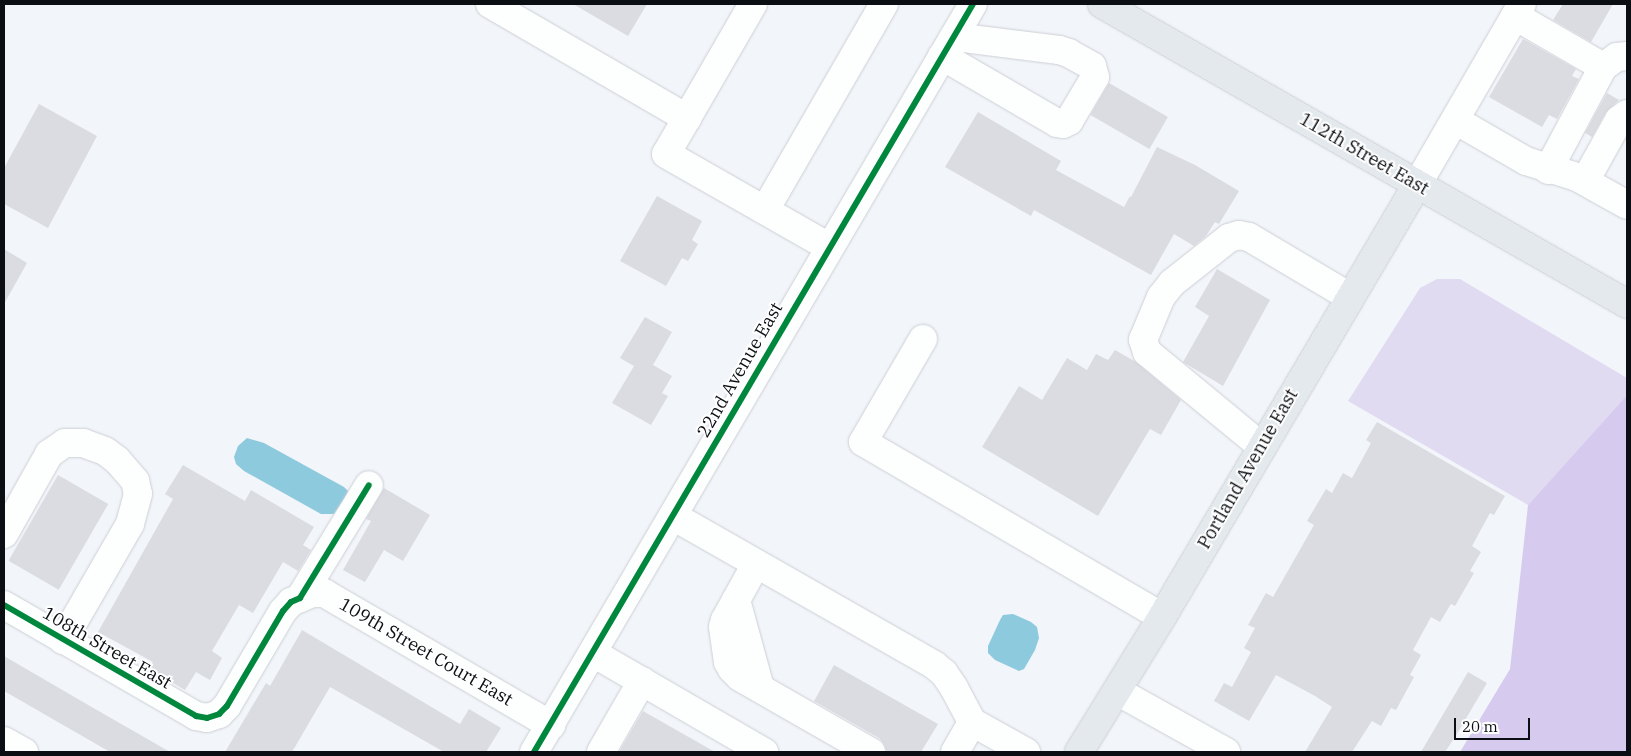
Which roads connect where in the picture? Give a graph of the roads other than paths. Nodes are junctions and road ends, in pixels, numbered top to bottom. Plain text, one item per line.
1 (490, 4) edge
2 (753, 4) edge
3 (884, 4) edge
4 (973, 4) edge
5 (1102, 4) edge
6 (1518, 10) edge
7 (948, 46) junction
8 (1627, 56) edge
9 (1603, 67) junction
10 (1627, 114) edge
11 (687, 118) junction
12 (1455, 120) junction
13 (1548, 170) junction
14 (1585, 180) junction
15 (1417, 185) junction
16 (1627, 205) edge
17 (765, 210) junction
18 (829, 247) junction
19 (1350, 297) junction
20 (1627, 304) edge
21 (923, 339) dead end
22 (1261, 446) junction
23 (369, 485) dead end
24 (673, 516) junction
25 (4, 534) edge
26 (756, 564) junction
27 (300, 598) junction
28 (4, 605) edge
29 (1162, 617) junction
30 (63, 640) junction
31 (593, 652) junction
32 (642, 681) junction
33 (1117, 691) junction
34 (972, 722) junction
35 (551, 725) junction
36 (4, 741) edge
37 (24, 752) edge
38 (534, 752) edge
39 (601, 752) edge
40 (764, 752) edge
41 (871, 752) edge
42 (954, 752) edge
43 (1026, 752) edge
44 (1079, 752) edge
45 (1226, 752) edge

1 - 11 street
2 - 11 street
3 - 17 street
4 - 7 street, 22nd Avenue East
5 - 15 main road, 112th Street East
6 - 9 street
6 - 12 street
7 - 7 street
7 - 18 street, 22nd Avenue East
8 - 9 street
9 - 13 street
10 - 14 street
11 - 17 street
12 - 13 street
12 - 15 street
13 - 14 street
14 - 16 street
15 - 19 main road, Portland Avenue East
15 - 20 main road, 112th Street East
17 - 18 street
18 - 24 street, 22nd Avenue East
19 - 22 main road, Portland Avenue East
19 - 22 street
21 - 29 street
22 - 29 main road, Portland Avenue East
23 - 27 street
24 - 26 street
24 - 31 street, 22nd Avenue East
25 - 30 street
26 - 34 street
26 - 41 street
27 - 30 street, 108th Street East
27 - 35 street, 109th Street Court East
28 - 30 street, 108th Street East
29 - 33 main road, Portland Avenue East
31 - 32 street
31 - 35 street, 22nd Avenue East
32 - 39 street
32 - 40 street
33 - 44 main road, Portland Avenue East
33 - 45 street
34 - 42 street
34 - 43 street
35 - 38 street, 22nd Avenue East
36 - 37 street

